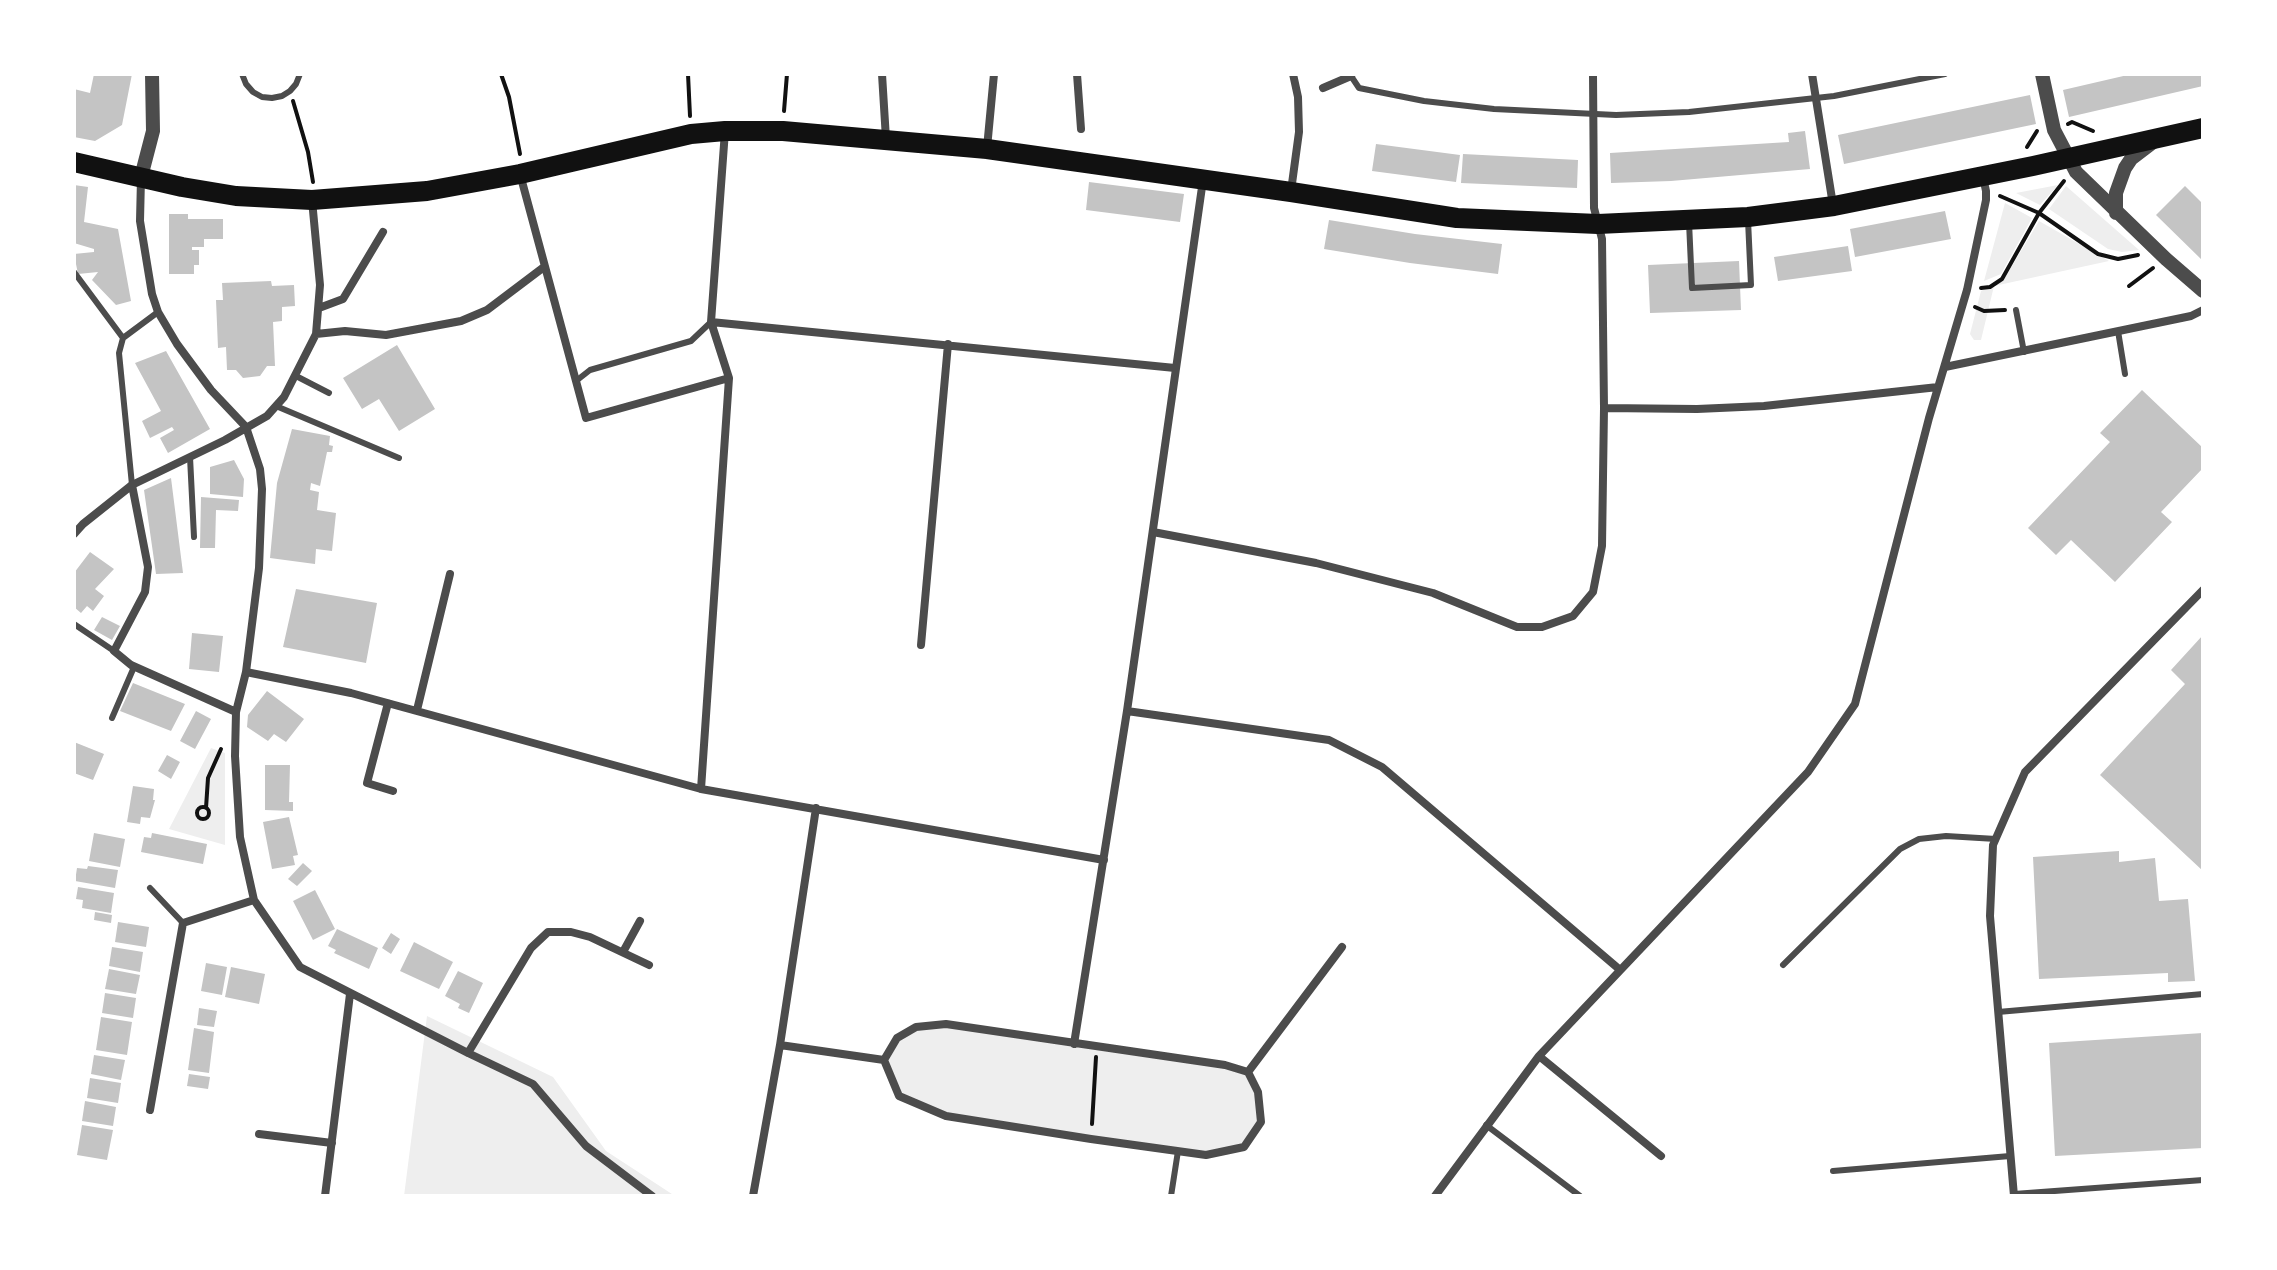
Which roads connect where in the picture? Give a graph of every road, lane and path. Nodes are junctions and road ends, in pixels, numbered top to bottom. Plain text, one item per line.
1 (152, 74) edge
2 (242, 74) edge
3 (300, 74) edge
4 (501, 74) edge
5 (688, 74) edge
6 (787, 74) edge
7 (882, 74) edge
8 (994, 74) edge
9 (1077, 74) edge
10 (1293, 74) edge
11 (1593, 74) edge
12 (1812, 74) edge
13 (1945, 74) edge
14 (2042, 74) edge
15 (1352, 75) edge
16 (1323, 88) dead end
17 (290, 91) junction
18 (1816, 98) junction
19 (1592, 114) junction
20 (2203, 128) edge
21 (1081, 129) dead end
22 (725, 131) junction
23 (783, 131) junction
24 (691, 134) junction
25 (2160, 137) junction
26 (886, 139) junction
27 (987, 149) junction
28 (528, 152) dead end
29 (2068, 158) junction
30 (74, 162) edge
31 (520, 174) junction
32 (141, 177) junction
33 (1203, 179) junction
34 (1984, 183) junction
35 (2090, 186) junction
36 (1291, 192) junction
37 (312, 200) junction
38 (1834, 206) junction
39 (2039, 213) junction
40 (2116, 213) junction
41 (1748, 217) junction
42 (1689, 221) junction
43 (1598, 224) junction
44 (383, 232) dead end
45 (2162, 255) junction
46 (544, 267) junction
47 (74, 272) edge
48 (2129, 286) dead end
49 (1967, 290) junction
50 (2203, 291) edge
51 (1963, 302) junction
52 (319, 308) junction
53 (2016, 310) joint
54 (2203, 310) edge
55 (158, 312) junction
56 (711, 322) junction
57 (2118, 331) junction
58 (316, 334) junction
59 (123, 338) junction
60 (948, 344) junction
61 (2024, 352) junction
62 (1945, 367) junction
63 (1175, 368) junction
64 (2125, 374) dead end
65 (296, 376) junction
66 (729, 378) junction
67 (576, 381) junction
68 (1938, 387) junction
69 (329, 393) dead end
70 (276, 406) junction
71 (1604, 408) junction
72 (246, 427) junction
73 (190, 457) junction
74 (399, 458) dead end
75 (132, 485) junction
76 (1153, 532) junction
77 (74, 534) edge
78 (194, 537) dead end
79 (450, 574) dead end
80 (2203, 590) edge
81 (74, 624) edge
82 (921, 645) dead end
83 (114, 651) junction
84 (134, 667) junction
85 (246, 672) junction
86 (388, 703) junction
87 (417, 710) junction
88 (1127, 711) junction
89 (236, 712) junction
90 (112, 718) dead end
91 (701, 789) junction
92 (393, 791) dead end
93 (206, 808) dead end
94 (816, 808) junction
95 (1996, 839) junction
96 (1104, 860) junction
97 (150, 888) dead end
98 (254, 900) junction
99 (640, 921) dead end
100 (183, 923) junction
101 (1342, 947) dead end
102 (623, 952) junction
103 (649, 965) dead end
104 (1783, 965) dead end
105 (1619, 969) junction
106 (350, 994) junction
107 (2203, 994) edge
108 (1998, 1012) junction
109 (1074, 1044) junction
110 (780, 1045) junction
111 (1097, 1047) junction
112 (468, 1053) junction
113 (1539, 1056) junction
114 (884, 1060) junction
115 (1248, 1072) junction
116 (150, 1110) dead end
117 (1486, 1125) junction
118 (259, 1134) dead end
119 (1091, 1139) junction
120 (332, 1143) junction
121 (1178, 1151) junction
122 (1661, 1156) dead end
123 (2010, 1156) junction
124 (1833, 1171) dead end
125 (2203, 1180) edge
126 (2014, 1195) edge
127 (325, 1196) edge
128 (652, 1196) edge
129 (753, 1196) edge
130 (1171, 1196) edge
131 (1435, 1196) edge
132 (1580, 1196) edge

1 - 32 street
2 - 17 lane
3 - 17 lane
4 - 28 path
5 - 24 path
6 - 23 path
7 - 26 street
8 - 27 street
9 - 21 street
10 - 36 street
11 - 19 street
12 - 18 street
13 - 18 lane
14 - 29 street
15 - 16 street
15 - 19 lane
17 - 37 path
18 - 19 lane
18 - 38 street
19 - 43 street
20 - 25 highway
22 - 23 highway
22 - 24 highway
22 - 56 street
23 - 26 highway
24 - 31 highway
25 - 29 highway
25 - 40 street
26 - 27 highway
27 - 33 highway
29 - 34 highway
29 - 35 street
30 - 32 highway
31 - 37 highway
31 - 46 street
32 - 37 highway
32 - 55 street
33 - 36 highway
33 - 63 street
34 - 38 highway
34 - 39 path
34 - 49 street
35 - 39 path
35 - 40 street
36 - 43 highway
37 - 52 street
38 - 41 highway
39 - 45 path
39 - 49 path
40 - 45 street
41 - 42 highway
41 - 42 lane
42 - 43 highway
43 - 71 street
44 - 52 street
45 - 48 path
45 - 50 street
46 - 58 street
46 - 67 street
47 - 59 lane
49 - 51 street
51 - 53 path
51 - 62 street
52 - 58 street
53 - 61 lane
54 - 57 street
55 - 59 lane
55 - 72 street
56 - 60 street
56 - 66 street
56 - 67 lane
57 - 61 street
57 - 64 lane
58 - 65 street
59 - 75 lane
60 - 63 street
60 - 82 street
61 - 62 street
62 - 68 street
63 - 76 street
65 - 69 lane
65 - 70 street
66 - 67 street
66 - 91 street
68 - 71 street
68 - 105 street
70 - 72 street
70 - 74 lane
71 - 76 street
72 - 73 street
72 - 85 street
73 - 75 street
73 - 78 lane
75 - 77 street
75 - 83 street
76 - 88 street
79 - 87 street
80 - 95 street
81 - 83 lane
83 - 84 street
84 - 89 street
84 - 90 lane
85 - 86 street
85 - 89 street
86 - 87 street
86 - 92 street
87 - 91 street
88 - 96 street
88 - 105 street
89 - 93 path
89 - 98 street
91 - 94 street
94 - 96 street
94 - 110 street
95 - 104 lane
95 - 108 street
96 - 109 street
97 - 100 lane
98 - 100 street
98 - 106 street
99 - 102 street
100 - 116 street
101 - 115 street
102 - 103 street
102 - 112 street
105 - 113 street
106 - 112 street
106 - 120 street
107 - 108 lane
108 - 123 street
109 - 111 street
109 - 114 street
110 - 114 street
110 - 129 street
111 - 115 street
111 - 119 path
112 - 128 street
113 - 117 street
113 - 122 street
114 - 119 street
115 - 121 street
117 - 131 street
117 - 132 lane
118 - 120 street
119 - 121 street
120 - 127 street
121 - 130 lane
123 - 124 lane
123 - 126 street
125 - 126 lane

